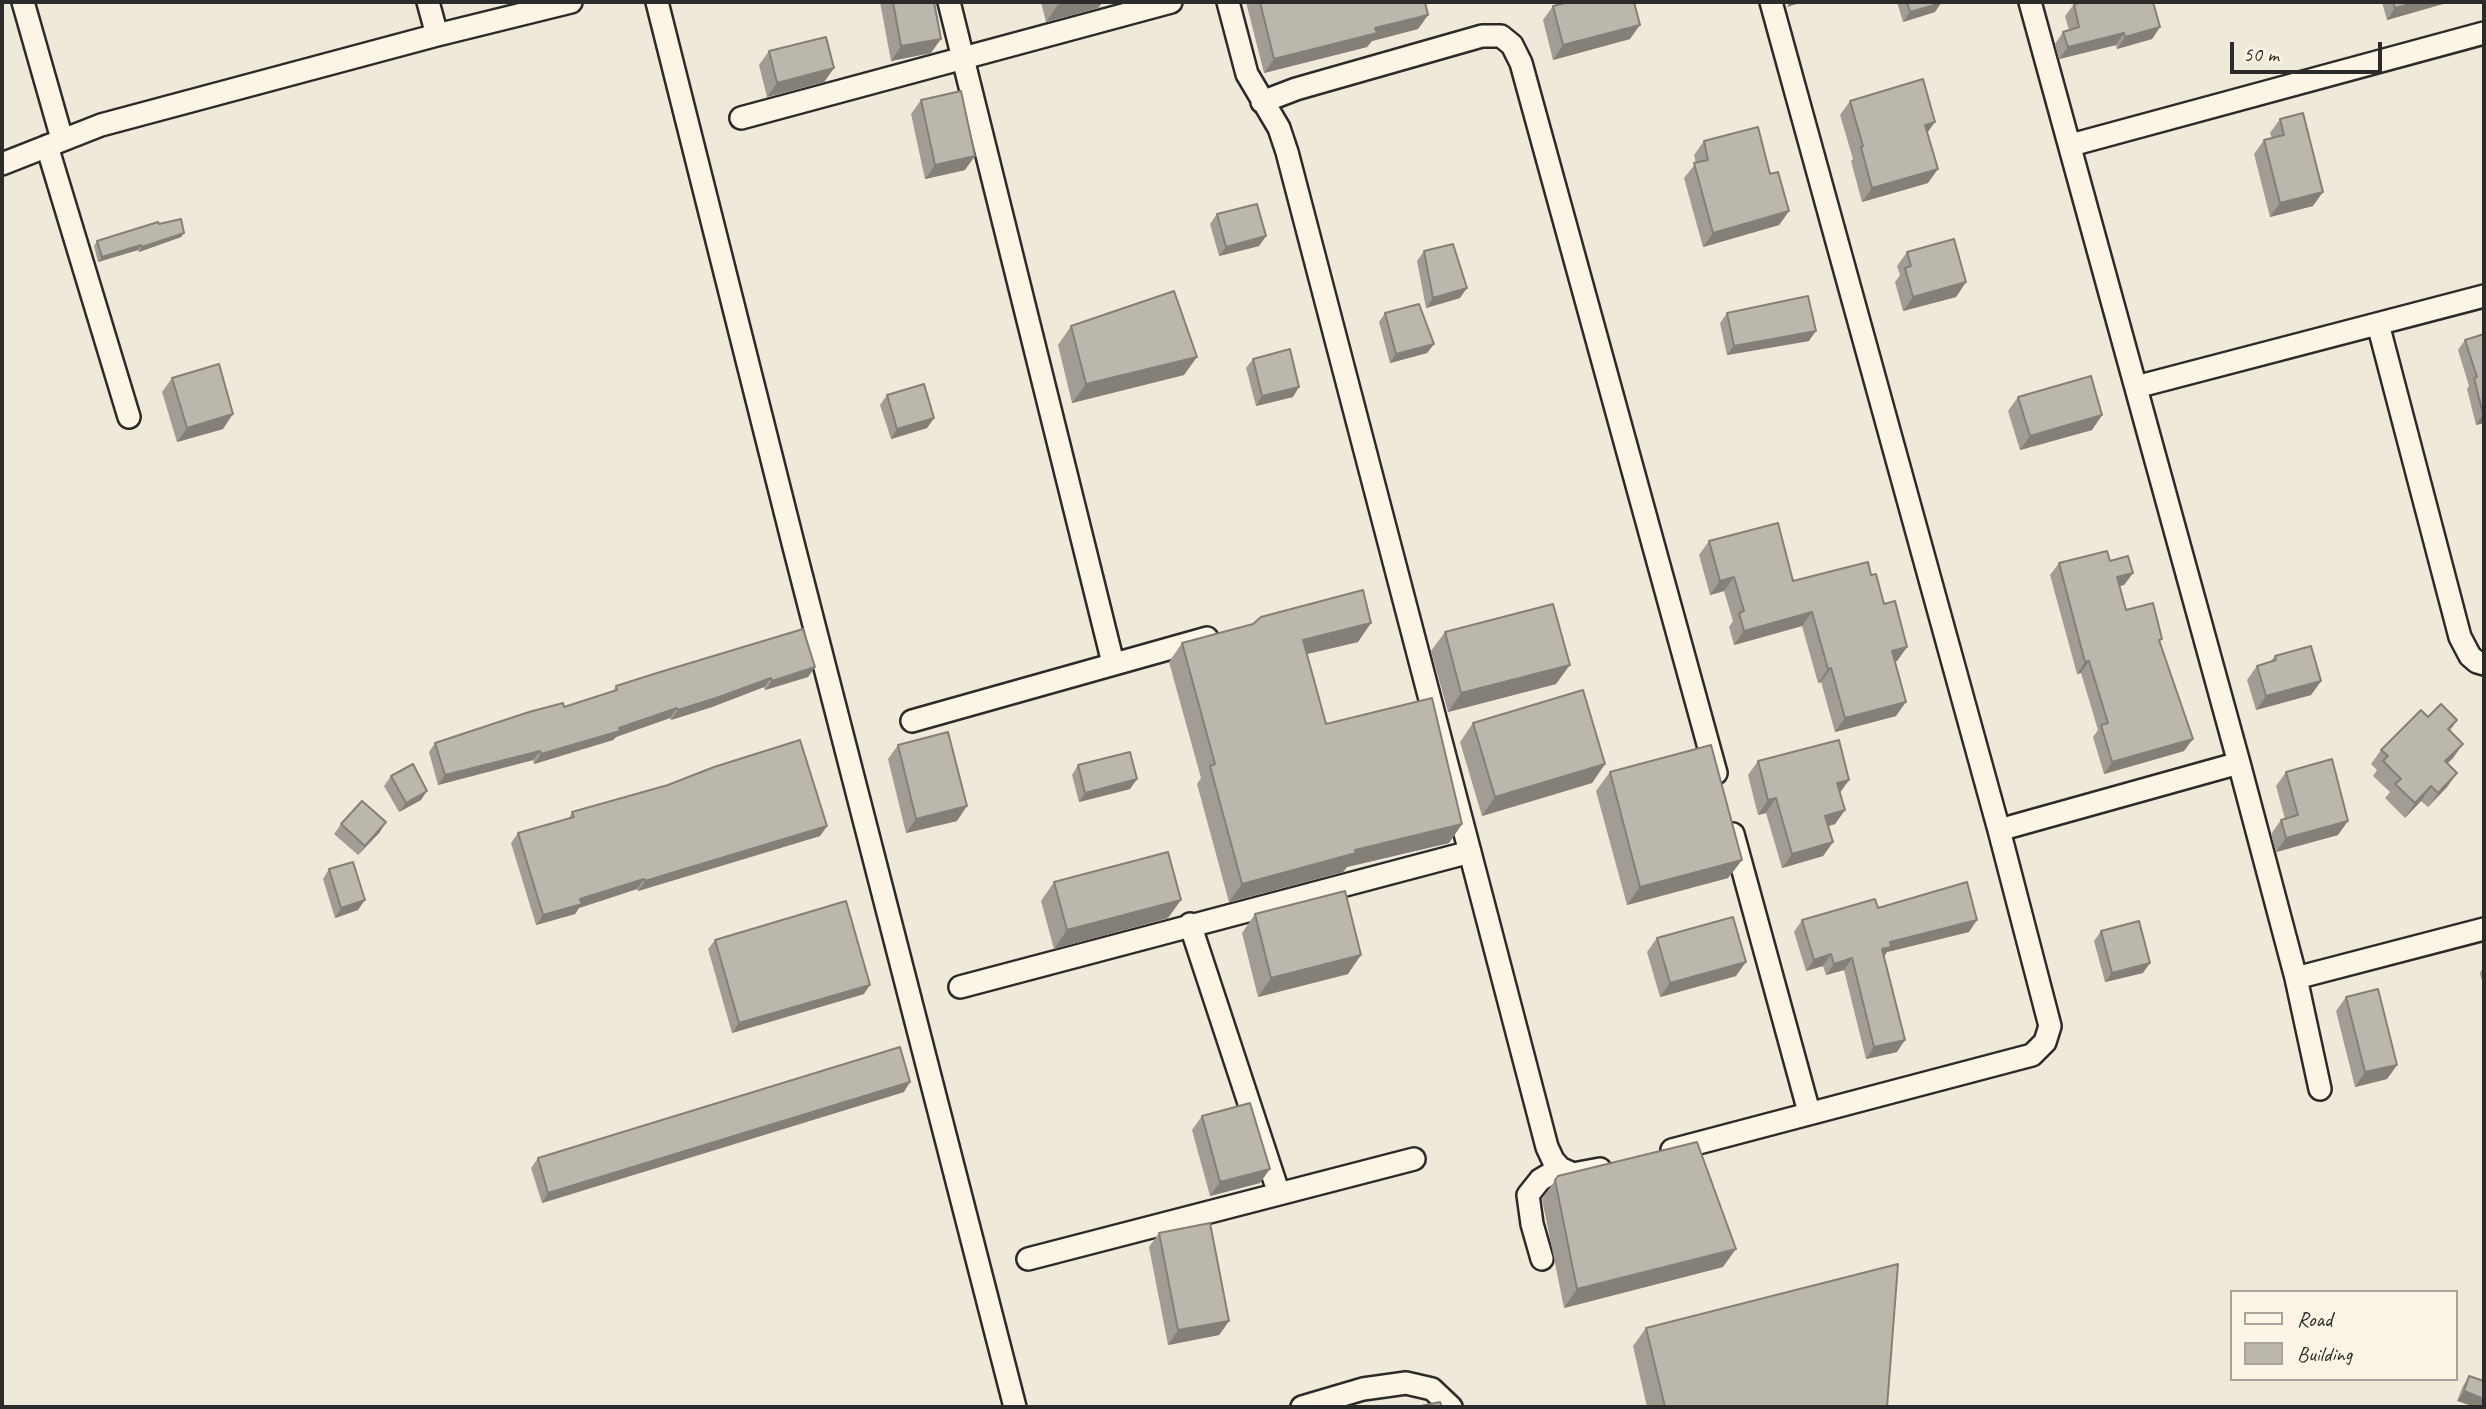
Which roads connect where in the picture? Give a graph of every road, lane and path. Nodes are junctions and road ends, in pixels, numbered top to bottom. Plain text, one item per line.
1 (23, 2) edge
2 (428, 2) edge
3 (571, 2) edge
4 (657, 2) edge
5 (949, 2) edge
6 (1171, 2) edge
7 (1228, 2) edge
8 (1771, 2) edge
9 (2030, 2) edge
10 (2484, 33) edge
11 (436, 35) junction
12 (962, 57) junction
13 (1262, 102) junction
14 (741, 118) dead end
15 (55, 142) junction
16 (2071, 145) junction
17 (2, 164) edge
18 (2484, 296) edge
19 (2378, 324) junction
20 (2136, 387) junction
21 (129, 417) dead end
22 (1224, 634) edge
23 (1113, 663) junction
24 (2484, 664) edge
25 (912, 721) dead end
26 (2239, 763) junction
27 (1721, 790) edge
28 (1728, 817) edge
29 (1999, 830) junction
30 (1470, 852) junction
31 (1191, 925) junction
32 (2484, 929) edge
33 (2296, 978) junction
34 (961, 987) dead end
35 (2320, 1089) dead end
36 (1810, 1112) junction
37 (1651, 1155) edge
38 (1414, 1159) dead end
39 (1624, 1162) edge
40 (1560, 1168) junction
41 (1279, 1194) junction
42 (1028, 1259) dead end
43 (1542, 1259) dead end
44 (1015, 1407) edge
45 (1303, 1407) edge
46 (1451, 1407) edge

1 - 15 street
2 - 11 street
3 - 11 street
4 - 44 street
5 - 12 street
6 - 12 street
7 - 13 street
8 - 29 street
9 - 16 street
10 - 16 street
11 - 15 street
12 - 14 street
12 - 23 street
13 - 27 street
13 - 30 street
15 - 17 street
15 - 21 street
16 - 20 street
18 - 19 street
19 - 20 street
19 - 24 street
20 - 26 street
22 - 23 street
23 - 25 street
26 - 29 street
26 - 33 street
28 - 36 street
29 - 36 street
30 - 31 street
30 - 40 street
31 - 34 street
31 - 41 street
32 - 33 street
33 - 35 street
36 - 37 street
38 - 41 street
39 - 40 street
40 - 43 street
41 - 42 street
45 - 46 street

